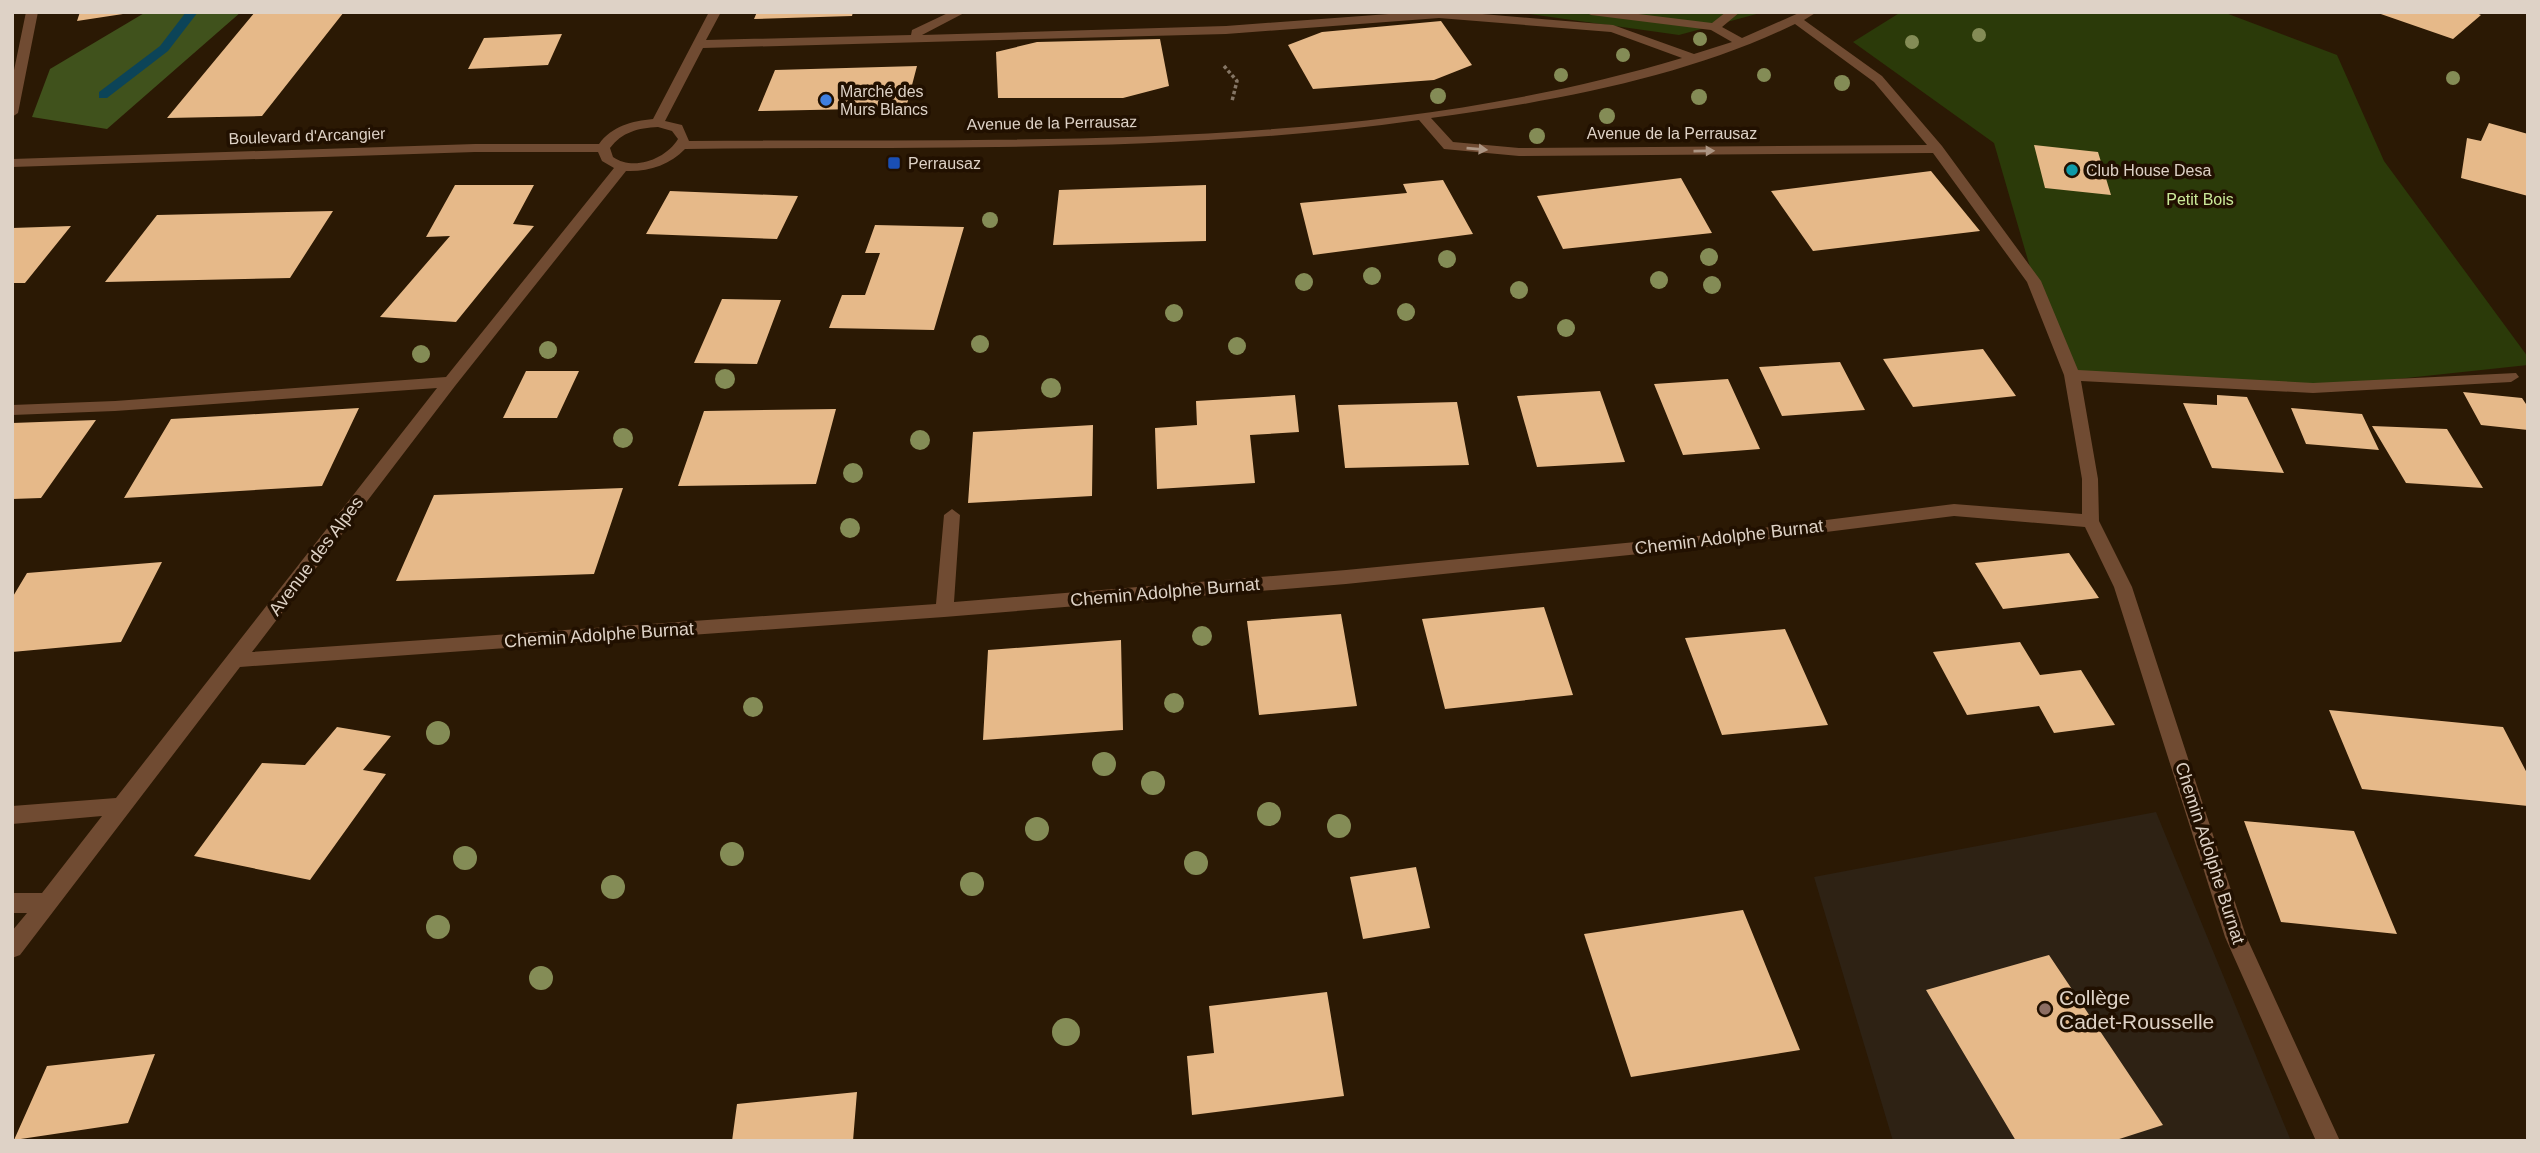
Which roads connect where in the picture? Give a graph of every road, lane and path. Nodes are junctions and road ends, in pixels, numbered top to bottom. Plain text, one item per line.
1 (32, 12) edge
2 (715, 12) edge
3 (960, 12) edge
4 (1591, 12) edge
5 (1734, 12) edge
6 (1804, 16) edge
7 (1714, 27) junction
8 (906, 37) junction
9 (1743, 43) junction
10 (699, 44) junction
11 (1692, 58) junction
12 (12, 113) edge
13 (1422, 116) junction
14 (658, 123) junction
15 (682, 145) junction
16 (603, 148) junction
17 (1937, 149) junction
18 (12, 163) edge
19 (623, 166) junction
20 (2072, 375) junction
21 (2511, 377) dead end
22 (450, 382) junction
23 (12, 410) edge
24 (953, 515) dead end
25 (2091, 521) junction
26 (944, 610) junction
27 (237, 660) junction
28 (121, 806) junction
29 (12, 815) edge
30 (12, 903) edge
31 (47, 903) junction
32 (12, 948) edge
33 (2328, 1141) edge

1 - 12 street
2 - 10 street
3 - 8 street
4 - 7 street
5 - 7 street
6 - 9 street, Avenue de la Perrausaz
6 - 17 street, Chemin Adolphe Burnat
7 - 9 street
8 - 10 street
8 - 11 street
9 - 11 street, Avenue de la Perrausaz
10 - 14 street
11 - 13 street, Avenue de la Perrausaz
13 - 15 street, Avenue de la Perrausaz
13 -> 17 street, Avenue de la Perrausaz
14 - 15 street
14 - 16 street
15 - 19 street
16 - 18 street, Boulevard d'Arcangier
16 - 19 street
17 - 20 street, Chemin Adolphe Burnat
19 - 22 street, Avenue des Alpes
20 - 21 street
20 - 25 street, Chemin Adolphe Burnat
22 - 23 street
22 - 27 street, Avenue des Alpes
24 - 26 street
25 - 26 street, Chemin Adolphe Burnat
25 - 33 street, Chemin Adolphe Burnat
26 - 27 street, Chemin Adolphe Burnat
27 - 28 street, Avenue des Alpes
28 - 29 street
28 - 31 street, Avenue des Alpes
30 - 31 street
31 - 32 street, Avenue des Alpes

